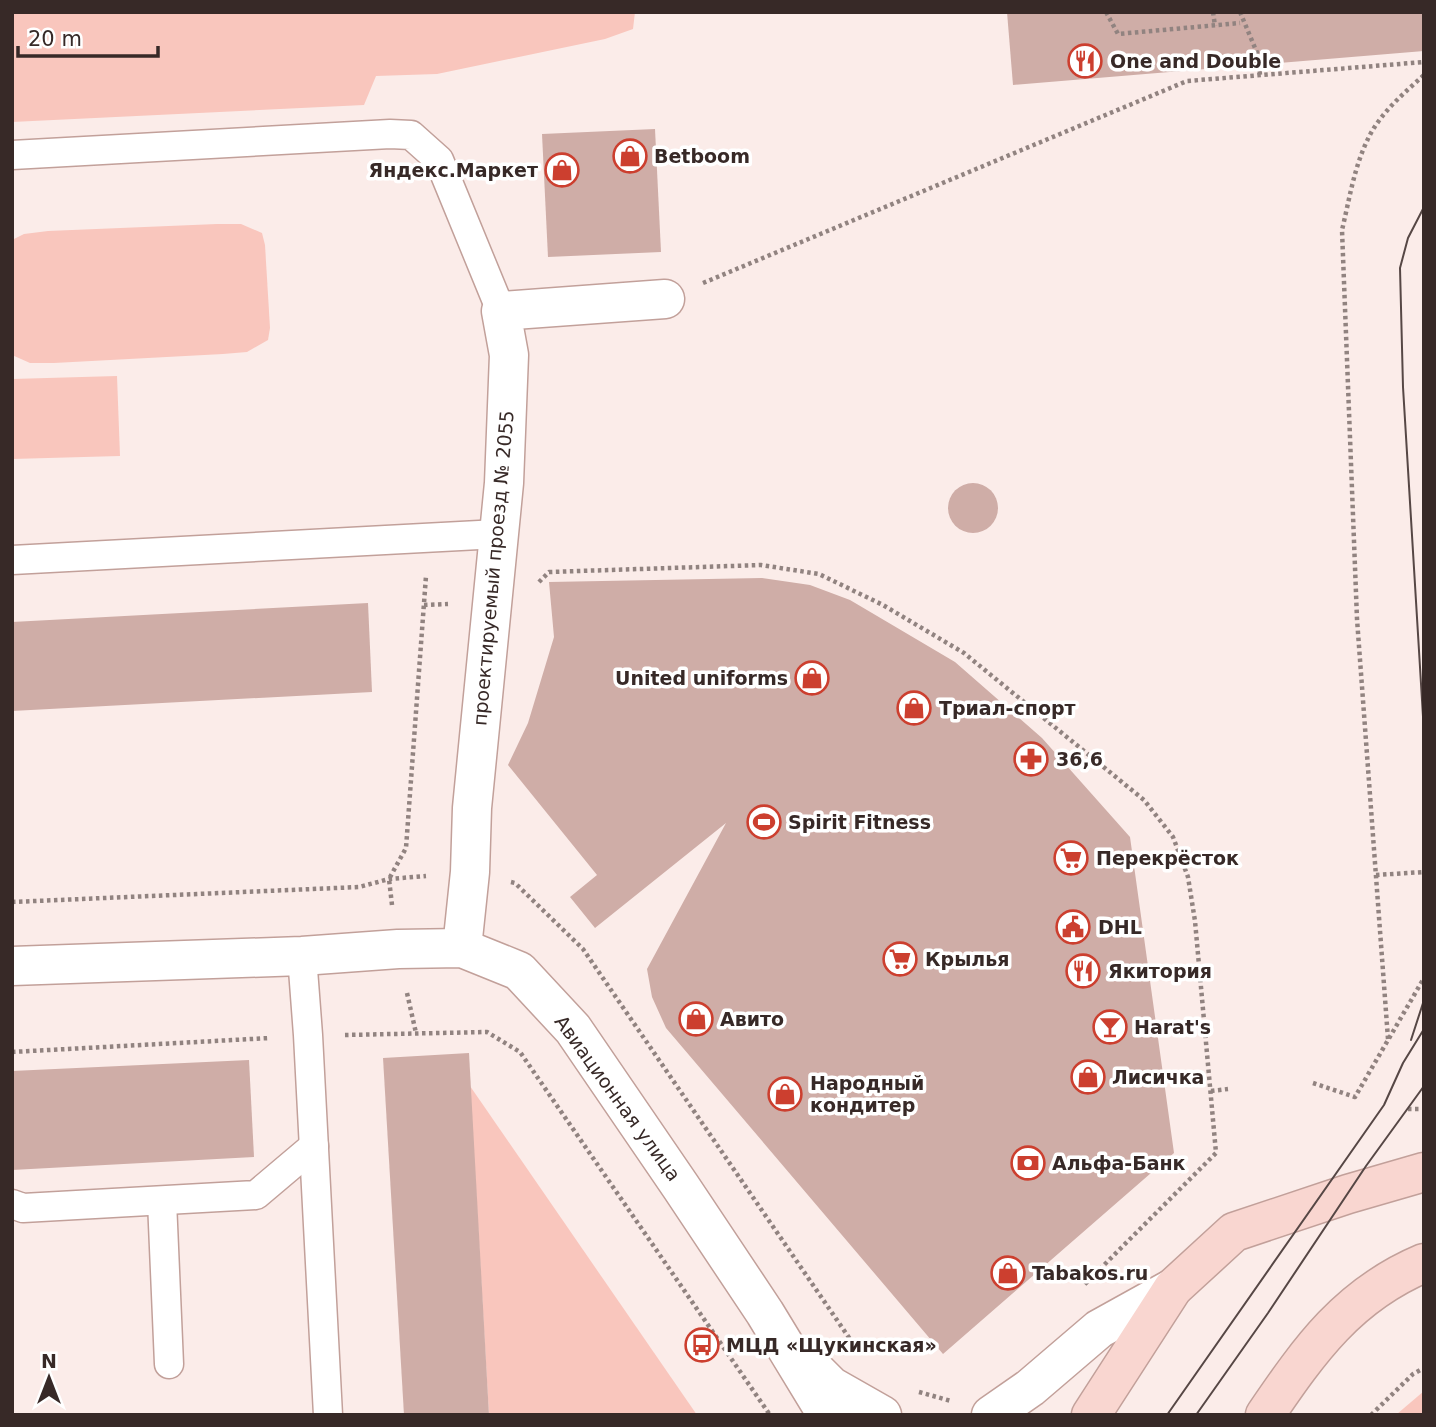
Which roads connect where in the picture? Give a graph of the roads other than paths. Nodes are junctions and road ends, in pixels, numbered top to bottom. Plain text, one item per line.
1 (12, 155) edge
2 (665, 299) road end
3 (500, 311) junction
4 (498, 534) junction
5 (12, 560) edge
6 (462, 948) junction
7 (302, 956) junction
8 (12, 966) edge
9 (314, 1146) junction
10 (1424, 1172) edge
11 (162, 1201) junction
12 (12, 1204) edge
13 (1424, 1263) edge
14 (1173, 1289) junction
15 (777, 1333) junction
16 (169, 1364) dead end
17 (977, 1405) edge
18 (328, 1415) edge
19 (827, 1415) edge
20 (882, 1415) edge
21 (1091, 1415) edge
22 (1265, 1415) edge

1 - 3 lane
2 - 3 street
3 - 4 street, проектируемый проезд № 2055
4 - 5 lane
4 - 6 street, проектируемый проезд № 2055
6 - 7 street, Авиационная улица
6 - 15 street, Авиационная улица
7 - 8 street, Авиационная улица
7 - 9 lane
9 - 11 lane
9 - 18 lane
10 - 14 main road
11 - 12 lane
11 - 16 lane
13 - 22 main road
14 - 17 street
14 - 21 main road
15 - 19 street, Авиационная улица
15 - 20 street

